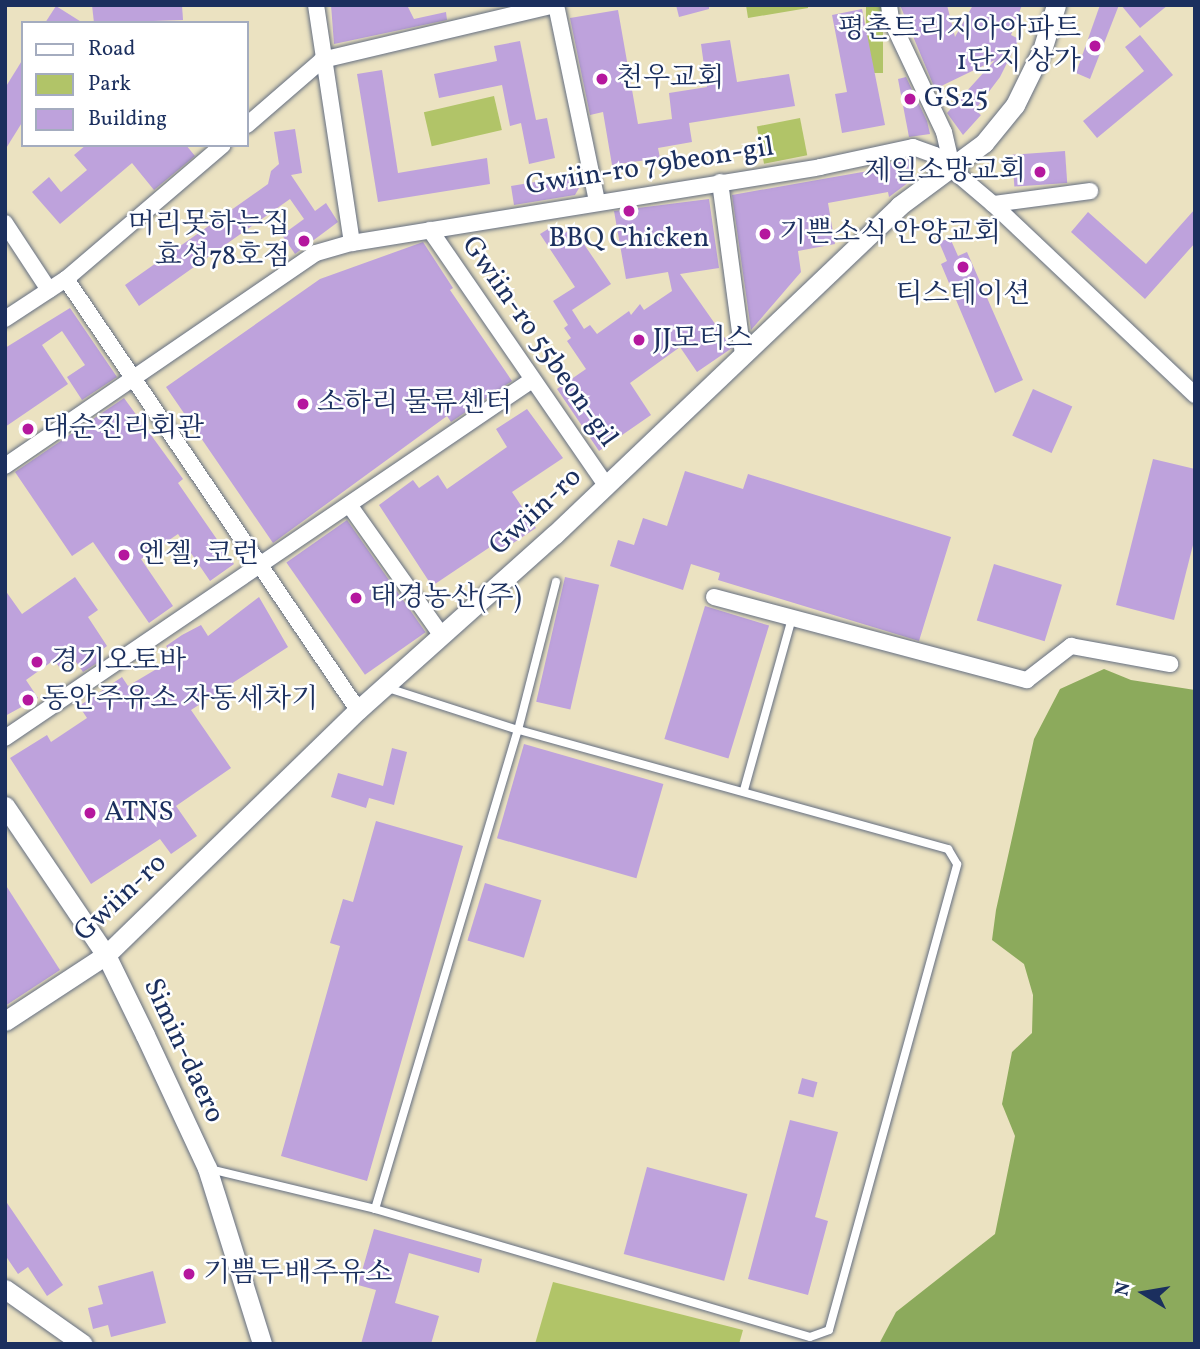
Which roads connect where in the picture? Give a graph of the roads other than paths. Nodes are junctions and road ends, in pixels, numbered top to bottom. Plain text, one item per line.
1 (316, 5) edge
2 (555, 5) edge
3 (889, 5) edge
4 (1056, 5) edge
5 (322, 60) junction
6 (248, 124) edge
7 (221, 147) edge
8 (952, 168) junction
9 (720, 182) junction
10 (1090, 191) dead end
11 (597, 202) junction
12 (993, 204) junction
13 (5, 223) edge
14 (430, 230) junction
15 (352, 243) junction
16 (66, 279) junction
17 (49, 290) junction
18 (5, 319) edge
19 (743, 354) junction
20 (134, 378) junction
21 (533, 380) junction
22 (1195, 395) edge
23 (5, 466) edge
24 (605, 484) junction
25 (350, 506) junction
26 (263, 564) junction
27 (556, 582) dead end
28 (714, 597) dead end
29 (792, 618) junction
30 (442, 636) junction
31 (1170, 664) dead end
32 (385, 687) junction
33 (358, 710) junction
34 (518, 730) junction
35 (5, 738) edge
36 (744, 790) junction
37 (5, 806) edge
38 (106, 955) junction
39 (5, 1021) edge
40 (207, 1168) junction
41 (375, 1209) junction
42 (5, 1290) edge
43 (83, 1344) edge
44 (262, 1344) edge

1 - 5 street
2 - 5 street
2 - 11 street
3 - 8 street
4 - 8 street, Gwiin-ro
5 - 6 street
5 - 15 street
7 - 16 street
8 - 9 street, Gwiin-ro 79beon-gil
8 - 12 street, Gwiin-ro 79beon-gil
8 - 19 street, Gwiin-ro
9 - 11 street, Gwiin-ro 79beon-gil
9 - 19 street
10 - 12 street
11 - 14 street, Gwiin-ro 79beon-gil
12 - 22 street, Gwiin-ro 79beon-gil
13 - 17 street
14 - 15 street, Gwiin-ro 79beon-gil
14 - 21 street, Gwiin-ro 55beon-gil
15 - 20 street, Gwiin-ro 79beon-gil
16 - 17 street
16 - 20 street
17 - 18 street
19 - 24 street, Gwiin-ro
20 - 23 street, Gwiin-ro 79beon-gil
20 - 26 street
21 - 24 street, Gwiin-ro 55beon-gil
21 - 25 street
24 - 30 street, Gwiin-ro
25 - 26 street
25 - 30 street
26 - 33 street
26 - 35 street
27 - 34 lane
28 - 29 street
29 - 31 street
29 - 36 lane
30 - 32 street, Gwiin-ro
32 - 33 street, Gwiin-ro
32 - 34 lane
33 - 38 street, Gwiin-ro
34 - 36 lane
34 - 41 lane
36 - 41 lane
37 - 38 street, Simin-daero
38 - 39 street, Gwiin-ro
38 - 40 street, Simin-daero
40 - 41 lane
40 - 44 street, Simin-daero
42 - 43 street

